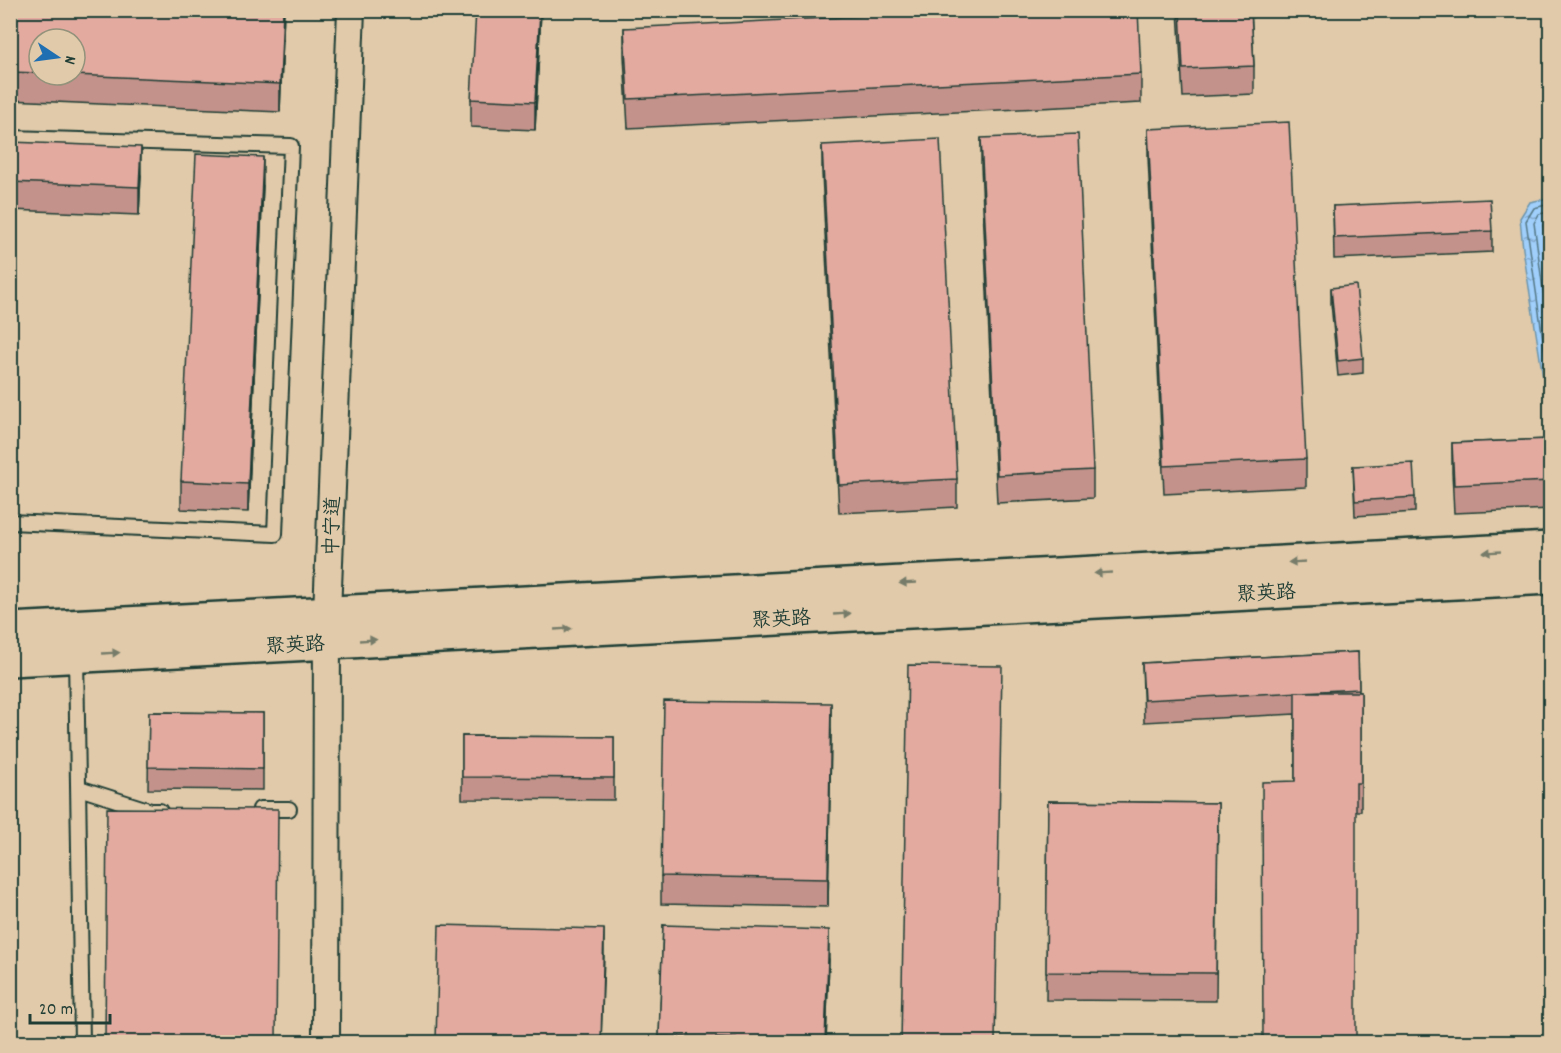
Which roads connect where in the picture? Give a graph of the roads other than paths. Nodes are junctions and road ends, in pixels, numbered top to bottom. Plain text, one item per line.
1 (351, 10) edge
2 (10, 138) edge
3 (10, 522) edge
4 (1551, 549) edge
5 (1551, 577) edge
6 (328, 628) junction
7 (10, 630) edge
8 (76, 641) junction
9 (10, 659) edge
10 (79, 788) junction
11 (289, 809) dead end
12 (243, 810) edge
13 (174, 811) edge
14 (82, 1042) edge
15 (326, 1042) edge

1 - 6 street, 中宁道
2 - 3 lane
4 -> 6 main road, 聚英路
6 -> 5 main road, 聚英路
6 - 8 main road, 聚英路
6 - 15 street, 中宁道
7 - 8 main road, 聚英路
8 - 9 main road, 聚英路
8 - 10 lane
10 - 13 lane
10 - 14 lane
11 - 12 lane

